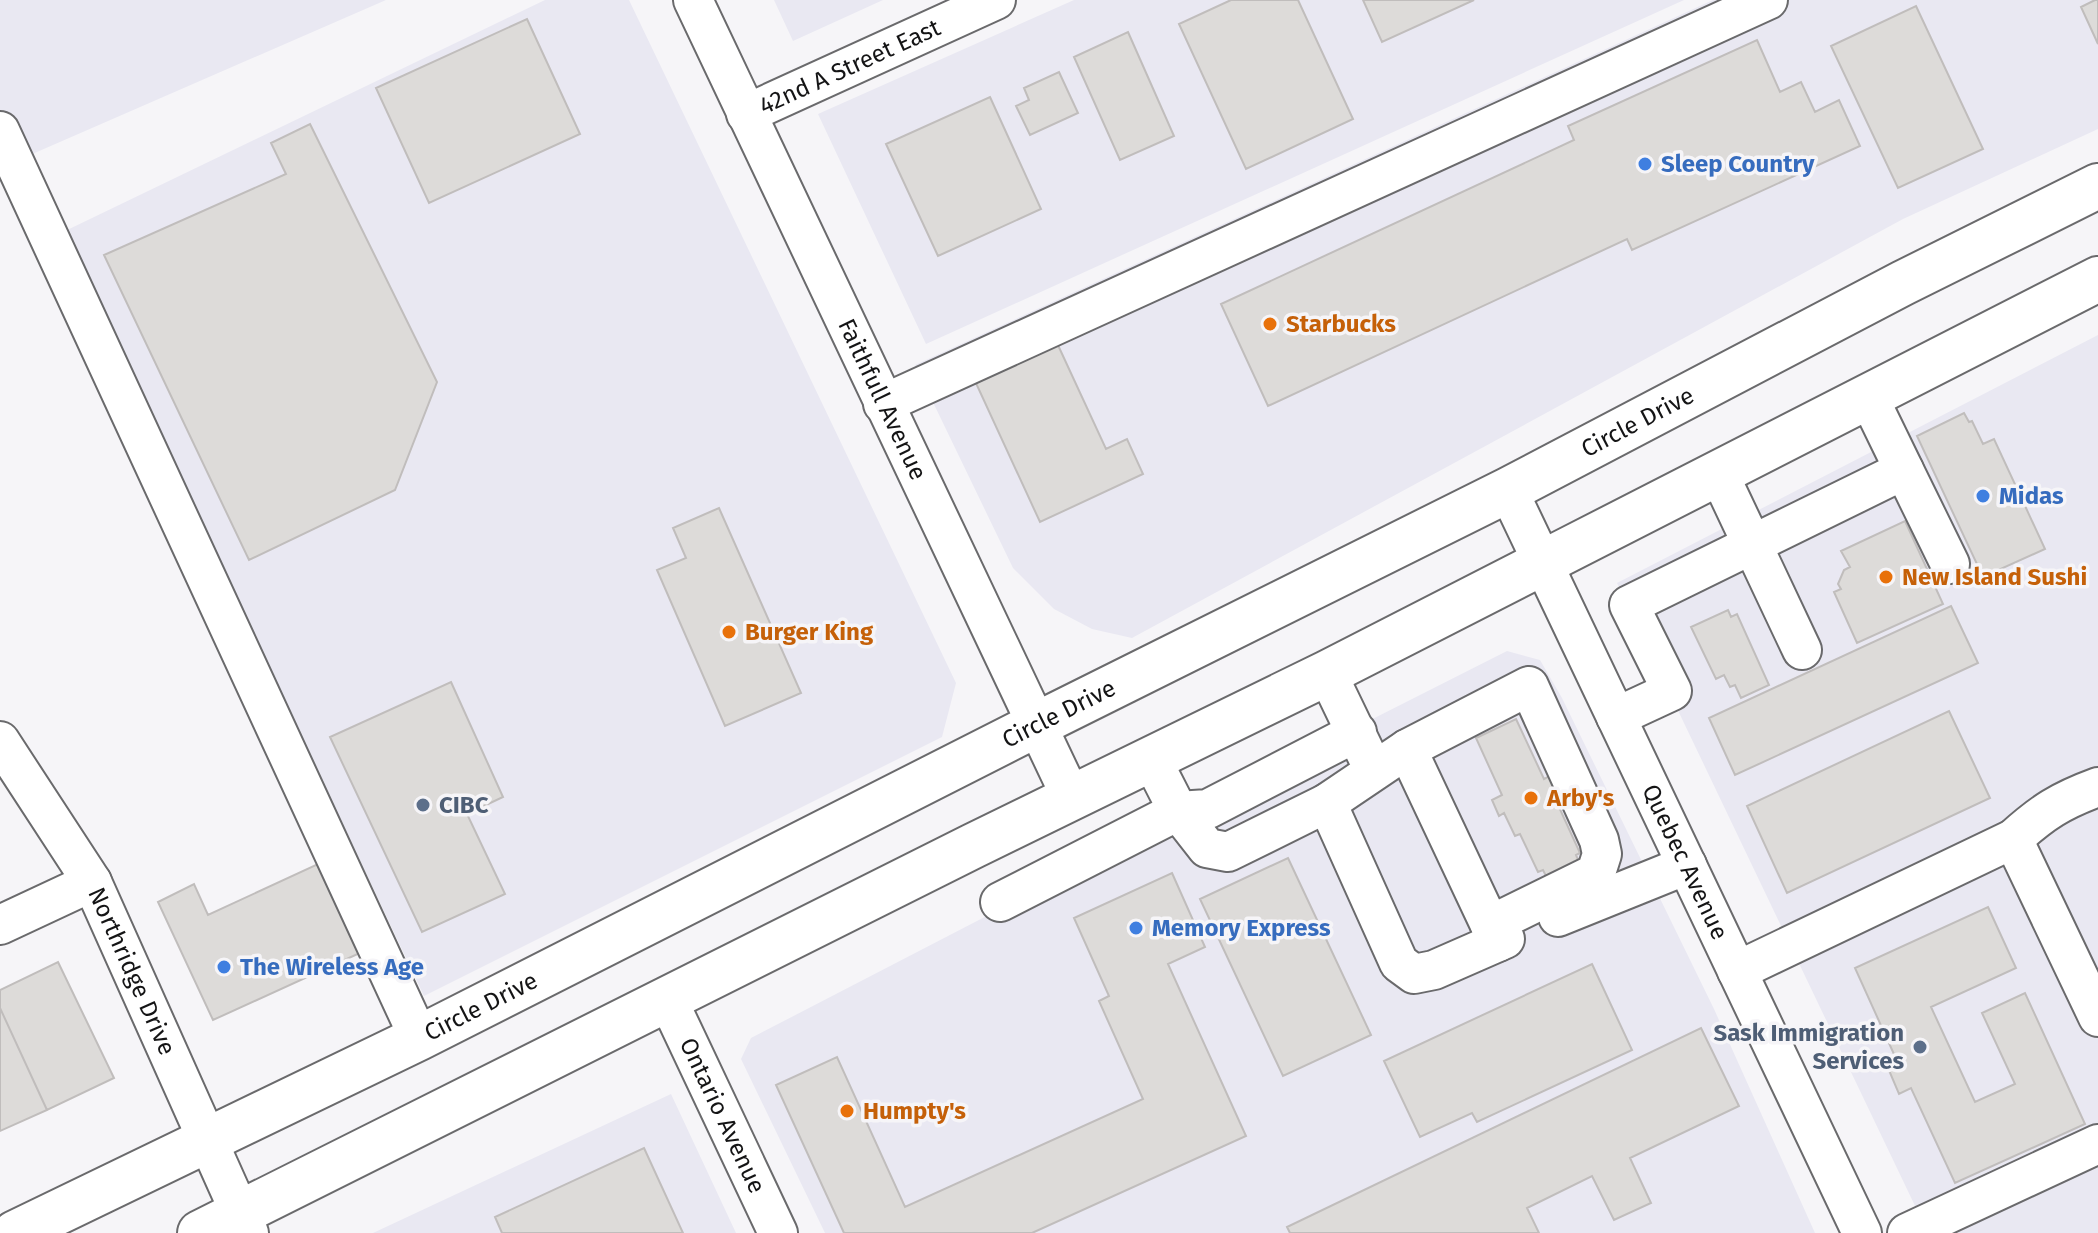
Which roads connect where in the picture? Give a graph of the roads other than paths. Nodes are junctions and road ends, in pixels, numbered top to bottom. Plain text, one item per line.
1 (693, 0) edge
2 (996, 0) edge
3 (1768, 0) edge
4 (746, 114) junction
5 (0, 131) edge
6 (2098, 186) edge
7 (2098, 279) edge
8 (1868, 396) junction
9 (883, 404) junction
10 (1904, 470) junction
11 (1718, 472) junction
12 (1508, 490) junction
13 (1752, 546) junction
14 (1542, 562) junction
15 (1950, 564) dead end
16 (1802, 650) dead end
17 (1327, 673) junction
18 (1616, 717) junction
19 (1038, 724) junction
20 (1357, 732) junction
21 (0, 741) edge
22 (1407, 749) junction
23 (1152, 760) junction
24 (1373, 770) junction
25 (2098, 787) edge
26 (1072, 799) junction
27 (1327, 803) junction
28 (1178, 811) junction
29 (2013, 839) junction
30 (1687, 865) junction
31 (92, 882) junction
32 (1000, 902) dead end
33 (0, 925) edge
34 (1494, 933) junction
35 (1737, 971) junction
36 (667, 998) junction
37 (2098, 1017) edge
38 (419, 1038) junction
39 (205, 1141) junction
40 (2098, 1144) edge
41 (244, 1223) edge
42 (15, 1233) edge
43 (200, 1233) edge
44 (778, 1233) edge
45 (1862, 1233) edge
46 (1907, 1233) edge

1 - 4 street, Faithfull Avenue
2 - 4 street, 42nd A Street East
3 - 9 street
4 - 9 street, Faithfull Avenue
5 - 38 street
6 - 12 highway, Circle Drive
7 - 8 highway
8 - 10 street
8 - 11 highway
9 - 19 street, Faithfull Avenue
10 - 13 street
10 - 15 street
11 - 13 street
11 - 14 highway
12 - 14 street, Quebec Avenue
12 - 19 highway, Circle Drive
13 - 16 street
13 - 18 street
14 - 17 highway
14 - 18 street, Quebec Avenue
17 - 20 street
17 - 23 highway
18 - 30 street, Quebec Avenue
19 - 26 street, Faithfull Avenue
19 - 38 highway, Circle Drive
20 - 24 street
20 - 28 street
21 - 31 street, Northridge Drive
22 - 24 street
22 - 34 street
22 - 34 street
23 - 26 highway
23 - 28 street
24 - 27 street
25 - 29 street
26 - 36 highway
27 - 28 street
27 - 34 street
28 - 32 street
29 - 35 street
29 - 37 street
30 - 34 street
30 - 35 street, Quebec Avenue
31 - 33 street
31 - 39 street, Northridge Drive
35 - 45 street, Quebec Avenue
36 - 41 highway
36 - 44 street, Ontario Avenue
38 - 39 highway, Circle Drive
39 - 41 street, Northridge Drive
39 - 42 highway, Circle Drive
40 - 46 street
41 - 43 highway

